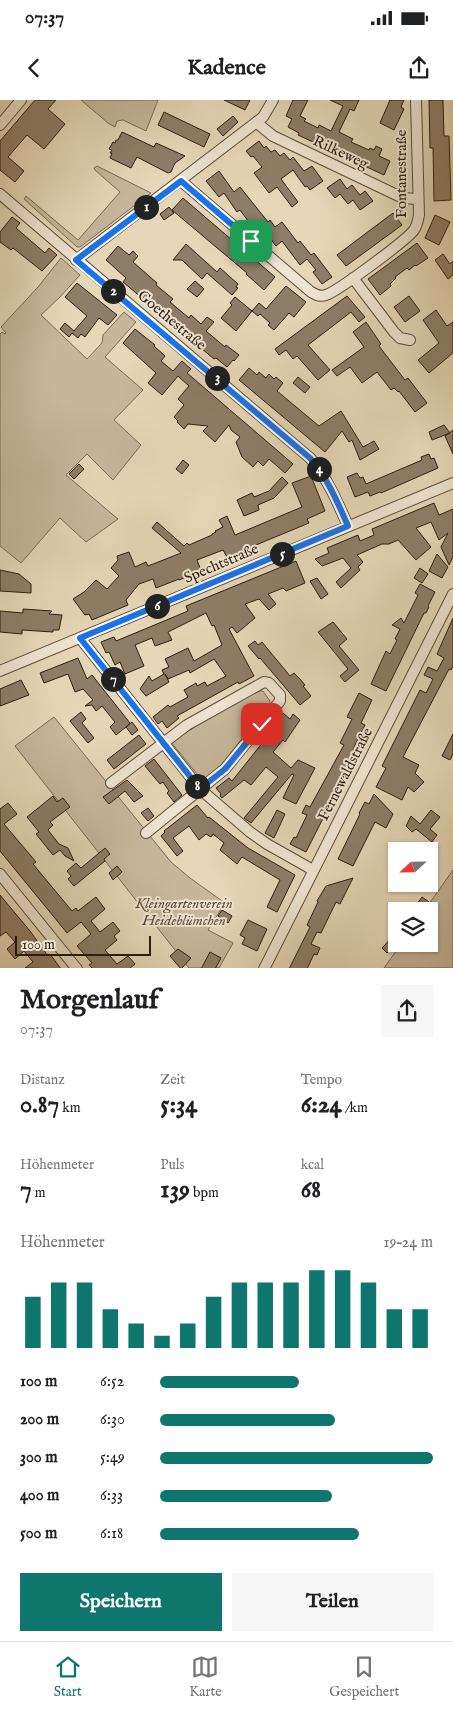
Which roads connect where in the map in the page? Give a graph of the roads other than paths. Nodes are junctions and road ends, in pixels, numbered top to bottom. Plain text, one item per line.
1 (21, 100) edge
2 (274, 100) edge
3 (416, 100) edge
4 (257, 122) junction
5 (0, 125) edge
6 (181, 181) junction
7 (0, 194) edge
8 (417, 200) junction
9 (76, 260) junction
10 (353, 278) junction
11 (410, 340) dead end
12 (453, 483) edge
13 (348, 526) junction
14 (453, 594) edge
15 (80, 638) junction
16 (0, 672) edge
17 (164, 742) junction
18 (111, 783) dead end
19 (200, 789) junction
20 (146, 833) dead end
21 (314, 870) junction
22 (0, 874) edge
23 (76, 968) edge
24 (264, 968) edge

1 - 5 street
2 - 4 street
3 - 8 street, Fontanestraße
4 - 6 street
4 - 8 street, Rilkeweg
6 - 9 street
6 - 10 street, Fontanestraße
7 - 9 street, Goethestraße
8 - 10 street, Fontanestraße
9 - 13 street, Goethestraße
10 - 11 street
12 - 13 street, Spechtstraße
13 - 15 street, Spechtstraße
14 - 21 street, Fernewaldstraße
15 - 16 street, Spechtstraße
15 - 17 street
17 - 18 street
17 - 19 street
17 - 19 street
19 - 20 street
19 - 21 street
21 - 24 street, Fernewaldstraße
22 - 23 street

